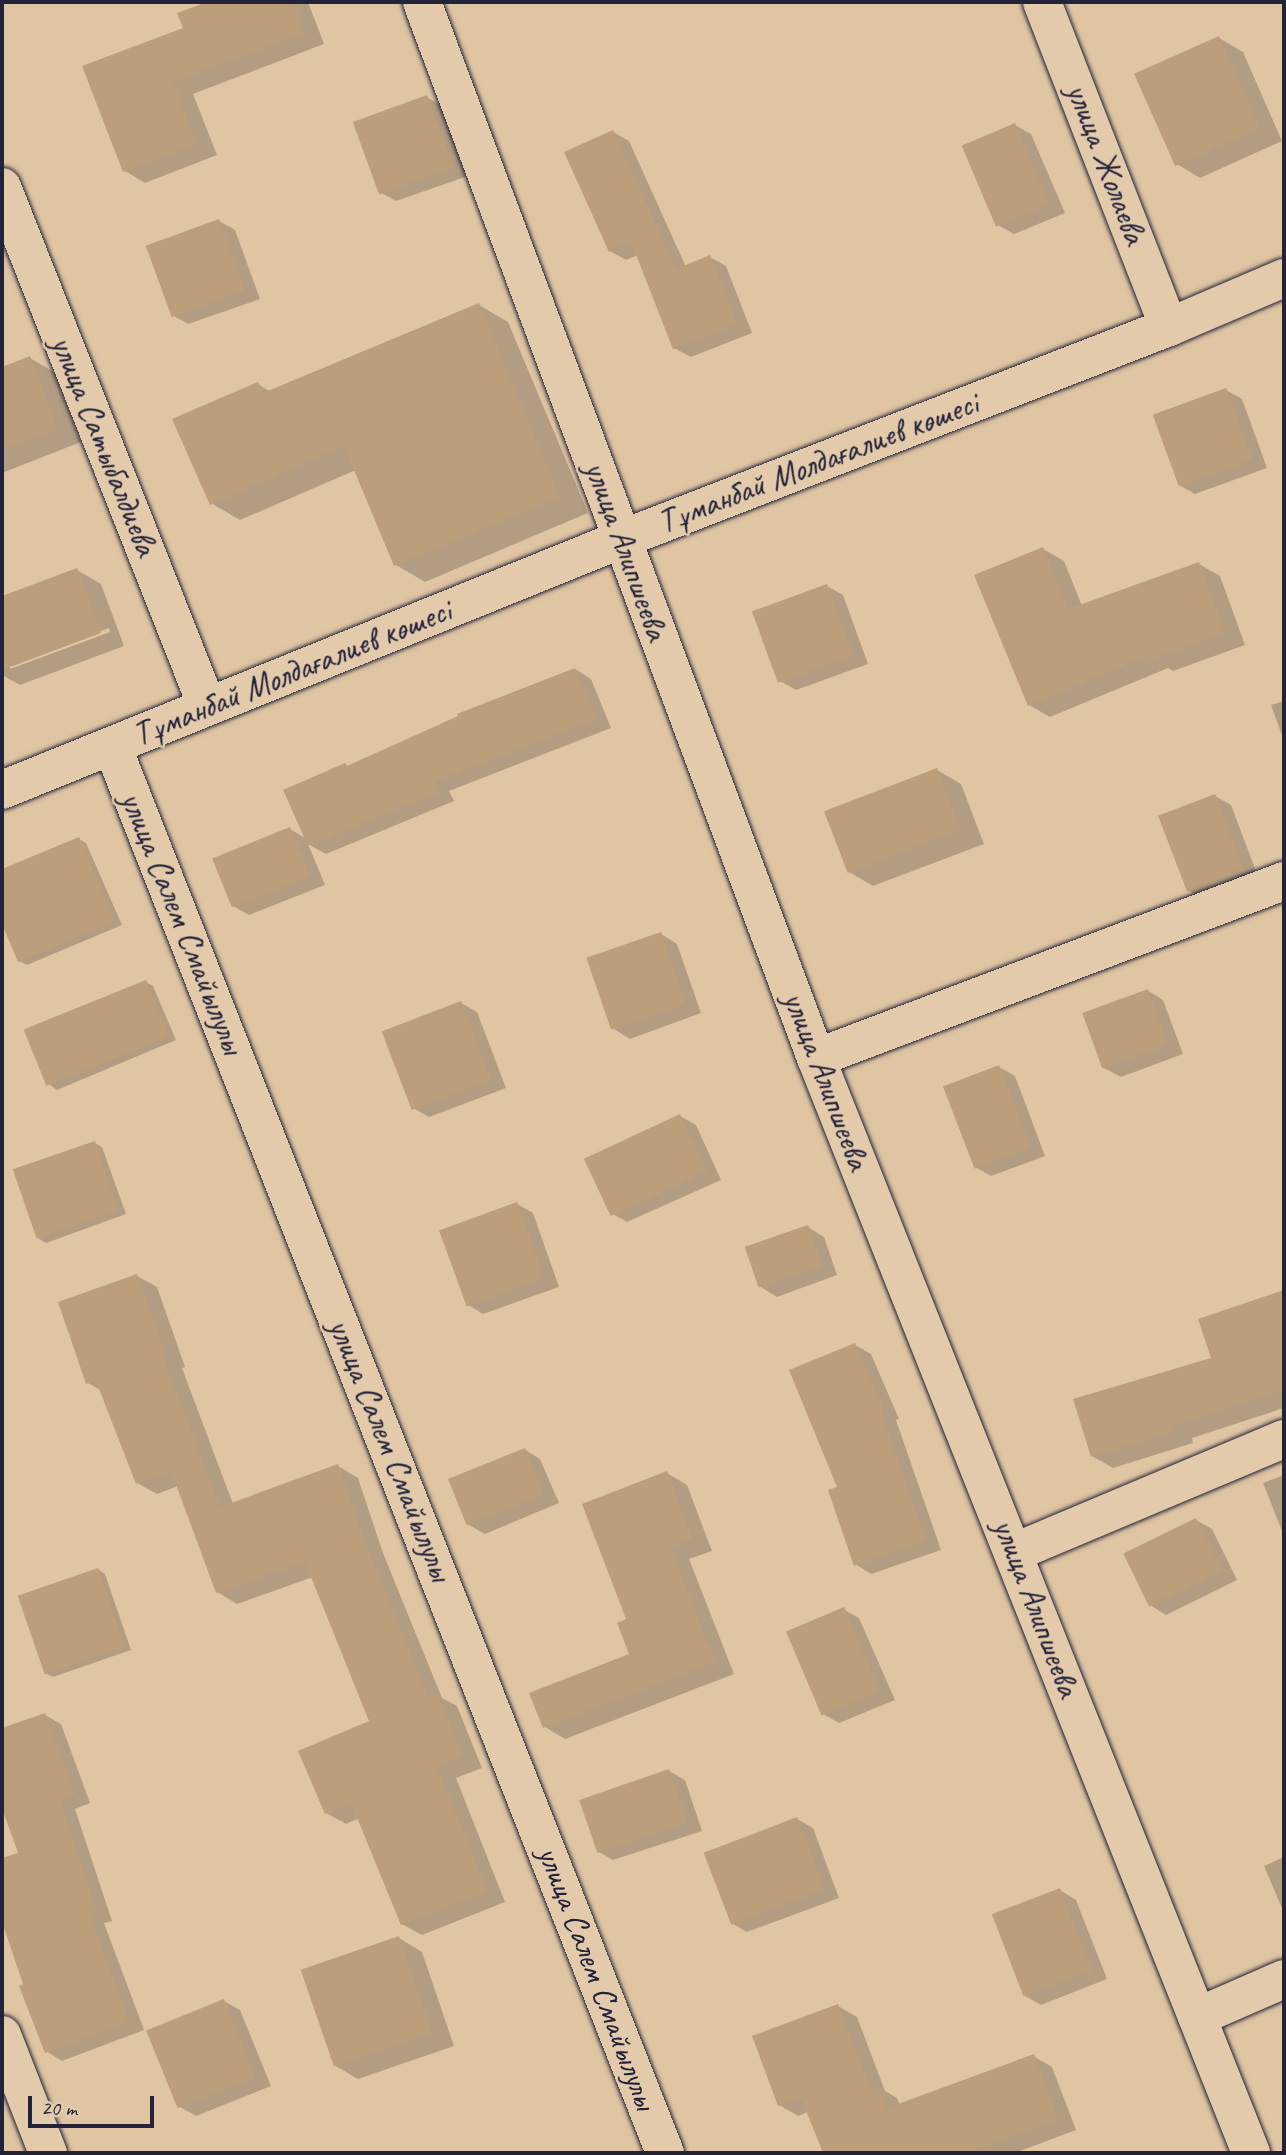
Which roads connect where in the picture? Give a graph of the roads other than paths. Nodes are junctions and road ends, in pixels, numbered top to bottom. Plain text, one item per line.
1 (422, 2) edge
2 (1042, 2) edge
3 (2, 187) edge
4 (1284, 278) edge
5 (1169, 327) junction
6 (622, 539) junction
7 (207, 706) junction
8 (113, 748) junction
9 (2, 790) edge
10 (1284, 881) edge
11 (816, 1058) junction
12 (1284, 1439) edge
13 (1014, 1552) junction
14 (1284, 1979) edge
15 (1197, 2017) junction
16 (2, 2035) edge
17 (48, 2153) edge
18 (665, 2153) edge
19 (1251, 2153) edge

1 - 6 street, улица Алипшеева
2 - 5 street, улица Жолаева
3 - 7 street, улица Сатыбалдиева
4 - 5 street, Тұманбай Молдағалиев көшесі
5 - 6 street, Тұманбай Молдағалиев көшесі
6 - 7 street, Тұманбай Молдағалиев көшесі
6 - 11 street, улица Алипшеева
7 - 8 street, Тұманбай Молдағалиев көшесі
8 - 9 street, Тұманбай Молдағалиев көшесі
8 - 18 street, улица Салем Смайылулы
10 - 11 street
11 - 13 street, улица Алипшеева
12 - 13 street
13 - 15 street, улица Алипшеева
14 - 15 street
15 - 19 street, улица Алипшеева
16 - 17 street

